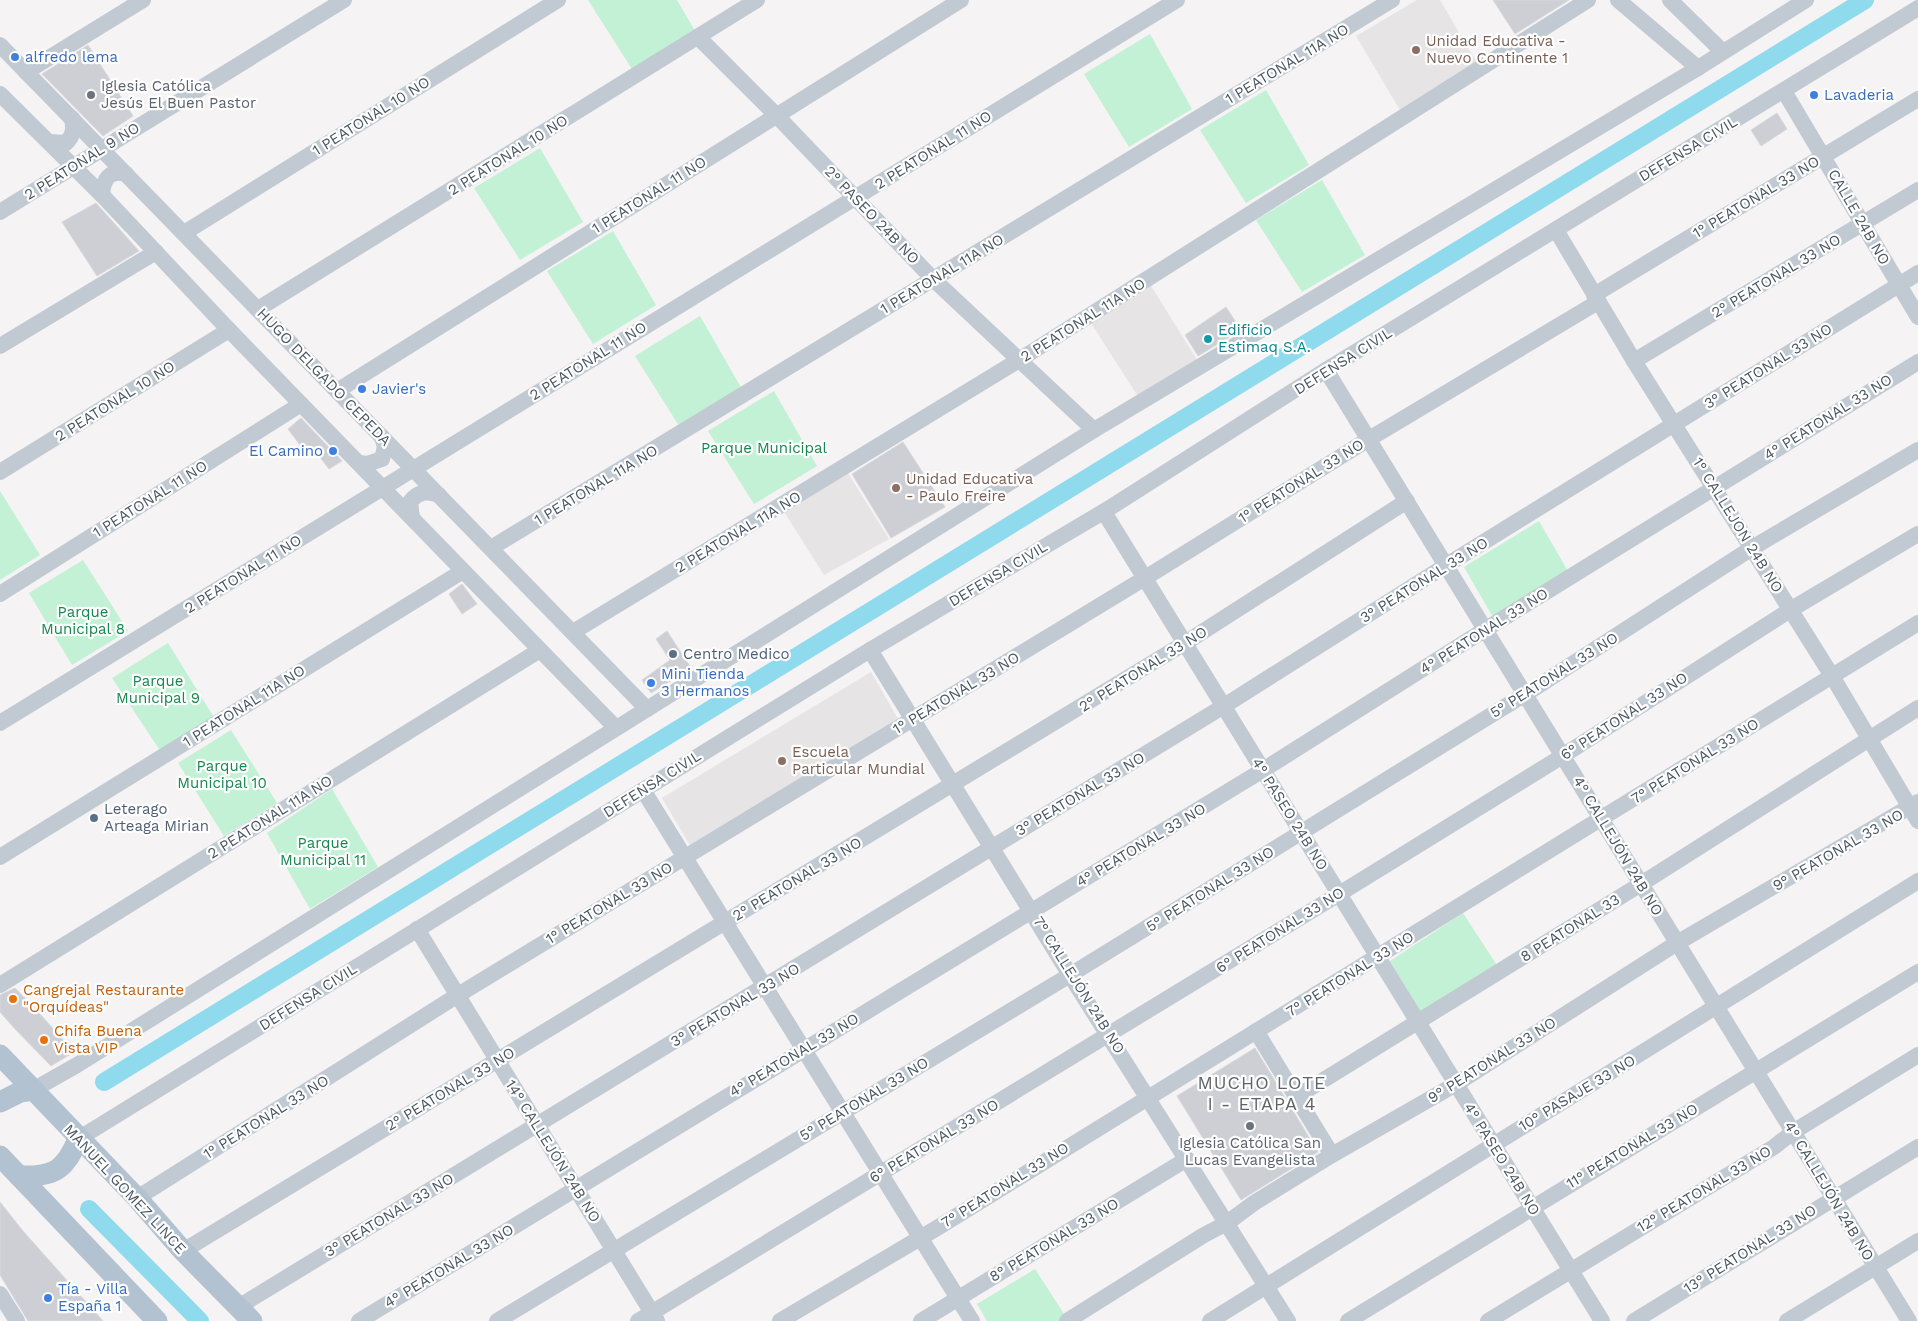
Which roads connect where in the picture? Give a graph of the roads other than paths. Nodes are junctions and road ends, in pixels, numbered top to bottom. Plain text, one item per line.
1 (142, 0) edge
2 (344, 0) edge
3 (558, 0) edge
4 (757, 0) edge
5 (961, 0) edge
6 (1177, 0) edge
7 (1392, 0) edge
8 (1588, 0) edge
9 (1618, 0) edge
10 (1670, 0) edge
11 (1806, 0) edge
12 (1918, 8) edge
13 (698, 37) junction
14 (0, 45) edge
15 (1723, 52) junction
16 (1698, 68) junction
17 (26, 72) junction
18 (1784, 91) junction
19 (0, 94) edge
20 (1918, 99) edge
21 (776, 115) junction
22 (72, 118) junction
23 (48, 142) junction
24 (101, 148) junction
25 (1823, 156) junction
26 (73, 167) junction
27 (126, 174) junction
28 (1918, 190) edge
29 (102, 195) junction
30 (856, 198) junction
31 (0, 212) edge
32 (1863, 224) junction
33 (1556, 230) junction
34 (184, 233) junction
35 (156, 252) junction
36 (1918, 273) edge
37 (933, 280) junction
38 (1898, 285) junction
39 (1596, 298) junction
40 (258, 309) junction
41 (1918, 318) edge
42 (229, 330) junction
43 (0, 346) edge
44 (1019, 360) junction
45 (1634, 361) junction
46 (1918, 362) edge
47 (1326, 370) junction
48 (337, 390) junction
49 (301, 404) junction
50 (1675, 425) junction
51 (1094, 430) junction
52 (382, 437) junction
53 (1369, 439) junction
54 (1918, 450) edge
55 (359, 463) junction
56 (413, 469) junction
57 (0, 472) edge
58 (1715, 487) junction
59 (383, 488) junction
60 (439, 495) junction
61 (1407, 502) junction
62 (1104, 512) junction
63 (412, 518) junction
64 (1918, 534) edge
65 (491, 548) junction
66 (1752, 548) junction
67 (1445, 566) junction
68 (463, 570) junction
69 (1145, 578) junction
70 (0, 594) edge
71 (1790, 610) junction
72 (1918, 622) edge
73 (1486, 629) junction
74 (573, 632) junction
75 (1185, 643) junction
76 (540, 650) junction
77 (870, 650) junction
78 (1832, 676) junction
79 (1524, 694) junction
80 (1224, 706) junction
81 (1918, 708) edge
82 (647, 709) junction
83 (913, 718) junction
84 (0, 724) edge
85 (616, 728) junction
86 (1868, 738) junction
87 (1562, 756) junction
88 (1263, 770) junction
89 (954, 784) junction
90 (643, 790) junction
91 (1915, 810) edge
92 (1601, 819) junction
93 (1301, 832) junction
94 (993, 847) junction
95 (685, 857) junction
96 (0, 858) edge
97 (1918, 881) edge
98 (1641, 884) junction
99 (1339, 894) junction
100 (1033, 912) junction
101 (725, 923) junction
102 (417, 929) junction
103 (1678, 943) junction
104 (1378, 957) junction
105 (1918, 972) edge
106 (1070, 975) junction
107 (0, 985) edge
108 (765, 986) junction
109 (458, 995) junction
110 (1717, 1008) junction
111 (1418, 1022) junction
112 (1256, 1031) junction
113 (1110, 1035) junction
114 (804, 1050) junction
115 (1918, 1054) edge
116 (0, 1055) edge
117 (497, 1060) junction
118 (1755, 1070) junction
119 (1456, 1084) junction
120 (38, 1095) junction
121 (1148, 1097) junction
122 (1296, 1097) junction
123 (0, 1102) edge
124 (843, 1112) junction
125 (537, 1125) junction
126 (1793, 1132) junction
127 (74, 1142) junction
128 (1493, 1144) junction
129 (1918, 1146) edge
130 (1332, 1155) junction
131 (0, 1156) edge
132 (1187, 1159) junction
133 (881, 1174) junction
134 (27, 1176) junction
135 (576, 1189) junction
136 (137, 1198) junction
137 (1833, 1198) junction
138 (1531, 1207) junction
139 (1228, 1223) junction
140 (920, 1236) junction
141 (1918, 1242) edge
142 (614, 1250) junction
143 (183, 1251) junction
144 (1876, 1268) junction
145 (1570, 1270) junction
146 (1266, 1287) junction
147 (0, 1294) edge
148 (958, 1298) junction
149 (245, 1314) edge
150 (649, 1318) edge
151 (17, 1321) edge
152 (157, 1321) edge
153 (359, 1321) edge
154 (497, 1321) edge
155 (780, 1321) edge
156 (921, 1321) edge
157 (972, 1321) edge
158 (1067, 1321) edge
159 (1210, 1321) edge
160 (1288, 1321) edge
161 (1348, 1321) edge
162 (1488, 1321) edge
163 (1602, 1321) edge
164 (1634, 1321) edge
165 (1787, 1321) edge
166 (1909, 1321) edge

1 - 17 street
2 - 24 street, 2 PEATONAL 9 NO
3 - 34 street, 1 PEATONAL 10 NO
4 - 13 street, 2 PEATONAL 10 NO
5 - 21 street, 1 PEATONAL 11 NO
6 - 30 street, 2 PEATONAL 11 NO
7 - 37 street, 1 PEATONAL 11A NO
8 - 44 street, 2 PEATONAL 11A NO
9 - 16 street
10 - 15 street
11 - 15 street
12 - 18 street, DEFENSA CIVIL
13 - 21 street, 2° PASEO 24B NO
13 - 40 street, 2 PEATONAL 10 NO
14 - 17 street, HUGO DELGADO CEPEDA
15 - 16 street
16 - 51 street
17 - 22 street, HUGO DELGADO CEPEDA
18 - 25 street, CALLE 24B NO
18 - 33 street, DEFENSA CIVIL
19 - 23 street
20 - 25 street, 1° PEATONAL 33 NO
21 - 30 street, 2° PASEO 24B NO
21 - 48 street, 1 PEATONAL 11 NO
22 - 23 street
22 - 24 street, HUGO DELGADO CEPEDA
23 - 26 street
24 - 26 street, 2 PEATONAL 9 NO
24 - 27 street, HUGO DELGADO CEPEDA
25 - 32 street, CALLE 24B NO
25 - 39 street, 1° PEATONAL 33 NO
26 - 29 street
26 - 31 street, 2 PEATONAL 9 NO
27 - 29 street
27 - 34 street, HUGO DELGADO CEPEDA
28 - 32 street, 2° PEATONAL 33 NO
29 - 35 street
30 - 37 street, 2° PASEO 24B NO
30 - 56 street, 2 PEATONAL 11 NO
32 - 38 street, CALLE 24B NO
32 - 45 street, 2° PEATONAL 33 NO
33 - 39 street, 1° CALLEJON 24B NO
33 - 47 street, DEFENSA CIVIL
34 - 40 street, HUGO DELGADO CEPEDA
35 - 42 street
35 - 43 street
36 - 38 street, 3° PEATONAL 33 NO
37 - 44 street, 2° PASEO 24B NO
37 - 65 street, 1 PEATONAL 11A NO
38 - 41 street, CALLE 24B NO
38 - 50 street, 3° PEATONAL 33 NO
39 - 45 street, 1° CALLEJON 24B NO
39 - 53 street, 1° PEATONAL 33 NO
40 - 48 street, HUGO DELGADO CEPEDA
42 - 49 street
42 - 57 street, 2 PEATONAL 10 NO
44 - 51 street, 2° PASEO 24B NO
44 - 74 street, 2 PEATONAL 11A NO
45 - 50 street, 1° CALLEJON 24B NO
46 - 58 street, 4° PEATONAL 33 NO
47 - 53 street, 4° CALLEJÓN 24B NO
47 - 62 street, DEFENSA CIVIL
48 - 52 street, HUGO DELGADO CEPEDA
49 - 55 street
49 - 70 street, 1 PEATONAL 11 NO
50 - 58 street, 1° CALLEJON 24B NO
50 - 67 street, 3° PEATONAL 33 NO
51 - 82 street
52 - 55 street
52 - 56 street, HUGO DELGADO CEPEDA
53 - 61 street, 4° CALLEJÓN 24B NO
53 - 69 street, 1° PEATONAL 33 NO
54 - 66 street, 5° PEATONAL 33 NO
55 - 59 street
56 - 59 street, 2 PEATONAL 11 NO
56 - 60 street, HUGO DELGADO CEPEDA
58 - 66 street, 1° CALLEJON 24B NO
58 - 73 street, 4° PEATONAL 33 NO
59 - 63 street
59 - 84 street, 2 PEATONAL 11 NO
60 - 63 street
60 - 65 street, HUGO DELGADO CEPEDA
61 - 67 street, 4° CALLEJÓN 24B NO
61 - 75 street, 2° PEATONAL 33 NO
62 - 69 street, 4° PASEO 24B NO
62 - 77 street, DEFENSA CIVIL
63 - 68 street
64 - 71 street, 6° PEATONAL 33 NO
65 - 74 street, HUGO DELGADO CEPEDA
66 - 71 street, 1° CALLEJON 24B NO
66 - 79 street, 5° PEATONAL 33 NO
67 - 73 street, 4° CALLEJÓN 24B NO
67 - 80 street, 3° PEATONAL 33 NO
68 - 76 street
68 - 96 street, 1 PEATONAL 11A NO
69 - 75 street, 4° PASEO 24B NO
69 - 83 street, 1° PEATONAL 33 NO
71 - 78 street, 1° CALLEJON 24B NO
71 - 87 street, 6° PEATONAL 33 NO
72 - 78 street, 7° PEATONAL 33 NO
73 - 79 street, 4° CALLEJÓN 24B NO
73 - 88 street, 4° PEATONAL 33 NO
74 - 82 street, HUGO DELGADO CEPEDA
75 - 80 street, 4° PASEO 24B NO
75 - 89 street, 2° PEATONAL 33 NO
76 - 85 street
76 - 107 street, 2 PEATONAL 11A NO
77 - 83 street, 7° CALLEJÓN 24B NO
77 - 90 street, DEFENSA CIVIL
78 - 86 street, 1° CALLEJON 24B NO
78 - 92 street, 7° PEATONAL 33 NO
79 - 87 street, 4° CALLEJÓN 24B NO
79 - 93 street, 5° PEATONAL 33 NO
80 - 88 street, 4° PASEO 24B NO
80 - 94 street, 3° PEATONAL 33 NO
81 - 86 street, 8 PEATONAL 33
82 - 85 street
83 - 89 street, 7° CALLEJÓN 24B NO
83 - 95 street, 1° PEATONAL 33 NO
85 - 120 street
86 - 91 street, 1° CALLEJON 24B NO
86 - 98 street, 8 PEATONAL 33
87 - 92 street, 4° CALLEJÓN 24B NO
87 - 99 street, 6° PEATONAL 33 NO
88 - 93 street, 4° PASEO 24B NO
88 - 100 street, 4° PEATONAL 33 NO
89 - 94 street, 7° CALLEJÓN 24B NO
89 - 101 street, 2° PEATONAL 33 NO
90 - 95 street
90 - 102 street, DEFENSA CIVIL
91 - 103 street, 9° PEATONAL 33 NO
92 - 98 street, 4° CALLEJÓN 24B NO
92 - 104 street, 7° PEATONAL 33 NO
93 - 99 street, 4° PASEO 24B NO
93 - 106 street, 5° PEATONAL 33 NO
94 - 100 street, 7° CALLEJÓN 24B NO
94 - 108 street, 3° PEATONAL 33 NO
95 - 101 street
95 - 109 street, 1° PEATONAL 33 NO
97 - 110 street, 10° PASAJE 33 NO
98 - 103 street, 4° CALLEJÓN 24B NO
98 - 111 street, 8 PEATONAL 33
99 - 104 street, 4° PASEO 24B NO
99 - 113 street, 6° PEATONAL 33 NO
100 - 106 street, 7° CALLEJÓN 24B NO
100 - 114 street, 4° PEATONAL 33 NO
101 - 108 street
101 - 117 street, 2° PEATONAL 33 NO
102 - 109 street, 14° CALLEJÓN 24B NO
102 - 127 street, DEFENSA CIVIL
103 - 110 street, 4° CALLEJÓN 24B NO
103 - 119 street, 9° PEATONAL 33 NO
104 - 111 street, 4° PASEO 24B NO
104 - 112 street, 7° PEATONAL 33 NO
105 - 118 street, 11° PEATONAL 33 NO
106 - 113 street, 7° CALLEJÓN 24B NO
106 - 124 street, 5° PEATONAL 33 NO
108 - 114 street
108 - 125 street, 3° PEATONAL 33 NO
109 - 117 street, 14° CALLEJÓN 24B NO
109 - 136 street, 1° PEATONAL 33 NO
110 - 118 street, 4° CALLEJÓN 24B NO
110 - 128 street, 10° PASAJE 33 NO
111 - 119 street, 4° PASEO 24B NO
111 - 122 street, 8 PEATONAL 33
112 - 121 street, 7° PEATONAL 33 NO
112 - 122 street
113 - 121 street, 7° CALLEJÓN 24B NO
113 - 133 street, 6° PEATONAL 33 NO
114 - 124 street
114 - 135 street, 4° PEATONAL 33 NO
115 - 126 street, 12° PEATONAL 33 NO
116 - 120 main road, MANUEL GOMEZ LINCE
117 - 125 street, 14° CALLEJÓN 24B NO
117 - 143 street, 2° PEATONAL 33 NO
118 - 126 street, 4° CALLEJÓN 24B NO
118 - 138 street, 11° PEATONAL 33 NO
119 - 128 street, 4° PASEO 24B NO
119 - 130 street, 9° PEATONAL 33 NO
120 - 123 main road
120 - 127 main road, MANUEL GOMEZ LINCE
121 - 132 street, 7° CALLEJÓN 24B NO
121 - 140 street, 7° PEATONAL 33 NO
122 - 130 street
124 - 133 street
124 - 142 street, 5° PEATONAL 33 NO
125 - 135 street, 14° CALLEJÓN 24B NO
125 - 149 street, 3° PEATONAL 33 NO
126 - 137 street, 4° CALLEJÓN 24B NO
126 - 145 street, 12° PEATONAL 33 NO
127 - 134 main road
127 - 136 main road, MANUEL GOMEZ LINCE
128 - 138 street, 4° PASEO 24B NO
128 - 146 street, 10° PASAJE 33 NO
129 - 137 street, 13° PEATONAL 33 NO
130 - 139 street, 9° PEATONAL 33 NO
131 - 134 main road
132 - 139 street, 7° CALLEJÓN 24B NO
132 - 148 street, 8° PEATONAL 33 NO
133 - 140 street
133 - 150 street, 6° PEATONAL 33 NO
134 - 152 main road
135 - 142 street, 14° CALLEJÓN 24B NO
135 - 153 street, 4° PEATONAL 33 NO
136 - 143 main road, MANUEL GOMEZ LINCE
137 - 144 street, 4° CALLEJÓN 24B NO
137 - 164 street, 13° PEATONAL 33 NO
138 - 145 street, 4° PASEO 24B NO
138 - 161 street, 11° PEATONAL 33 NO
139 - 146 street, 7° CALLEJÓN 24B NO
139 - 158 street, 9° PEATONAL 33 NO
140 - 148 street
140 - 155 street, 7° PEATONAL 33 NO
141 - 144 street
142 - 150 street, 14° CALLEJÓN 24B NO
142 - 154 street, 5° PEATONAL 33 NO
143 - 149 main road, MANUEL GOMEZ LINCE
144 - 165 street
144 - 166 street, 4° CALLEJÓN 24B NO
145 - 162 street, 12° PEATONAL 33 NO
145 - 163 street, 4° PASEO 24B NO
146 - 159 street, 10° PASAJE 33 NO
146 - 160 street, 7° CALLEJÓN 24B NO
147 - 151 street
148 - 156 street, 8° PEATONAL 33 NO
148 - 157 street

